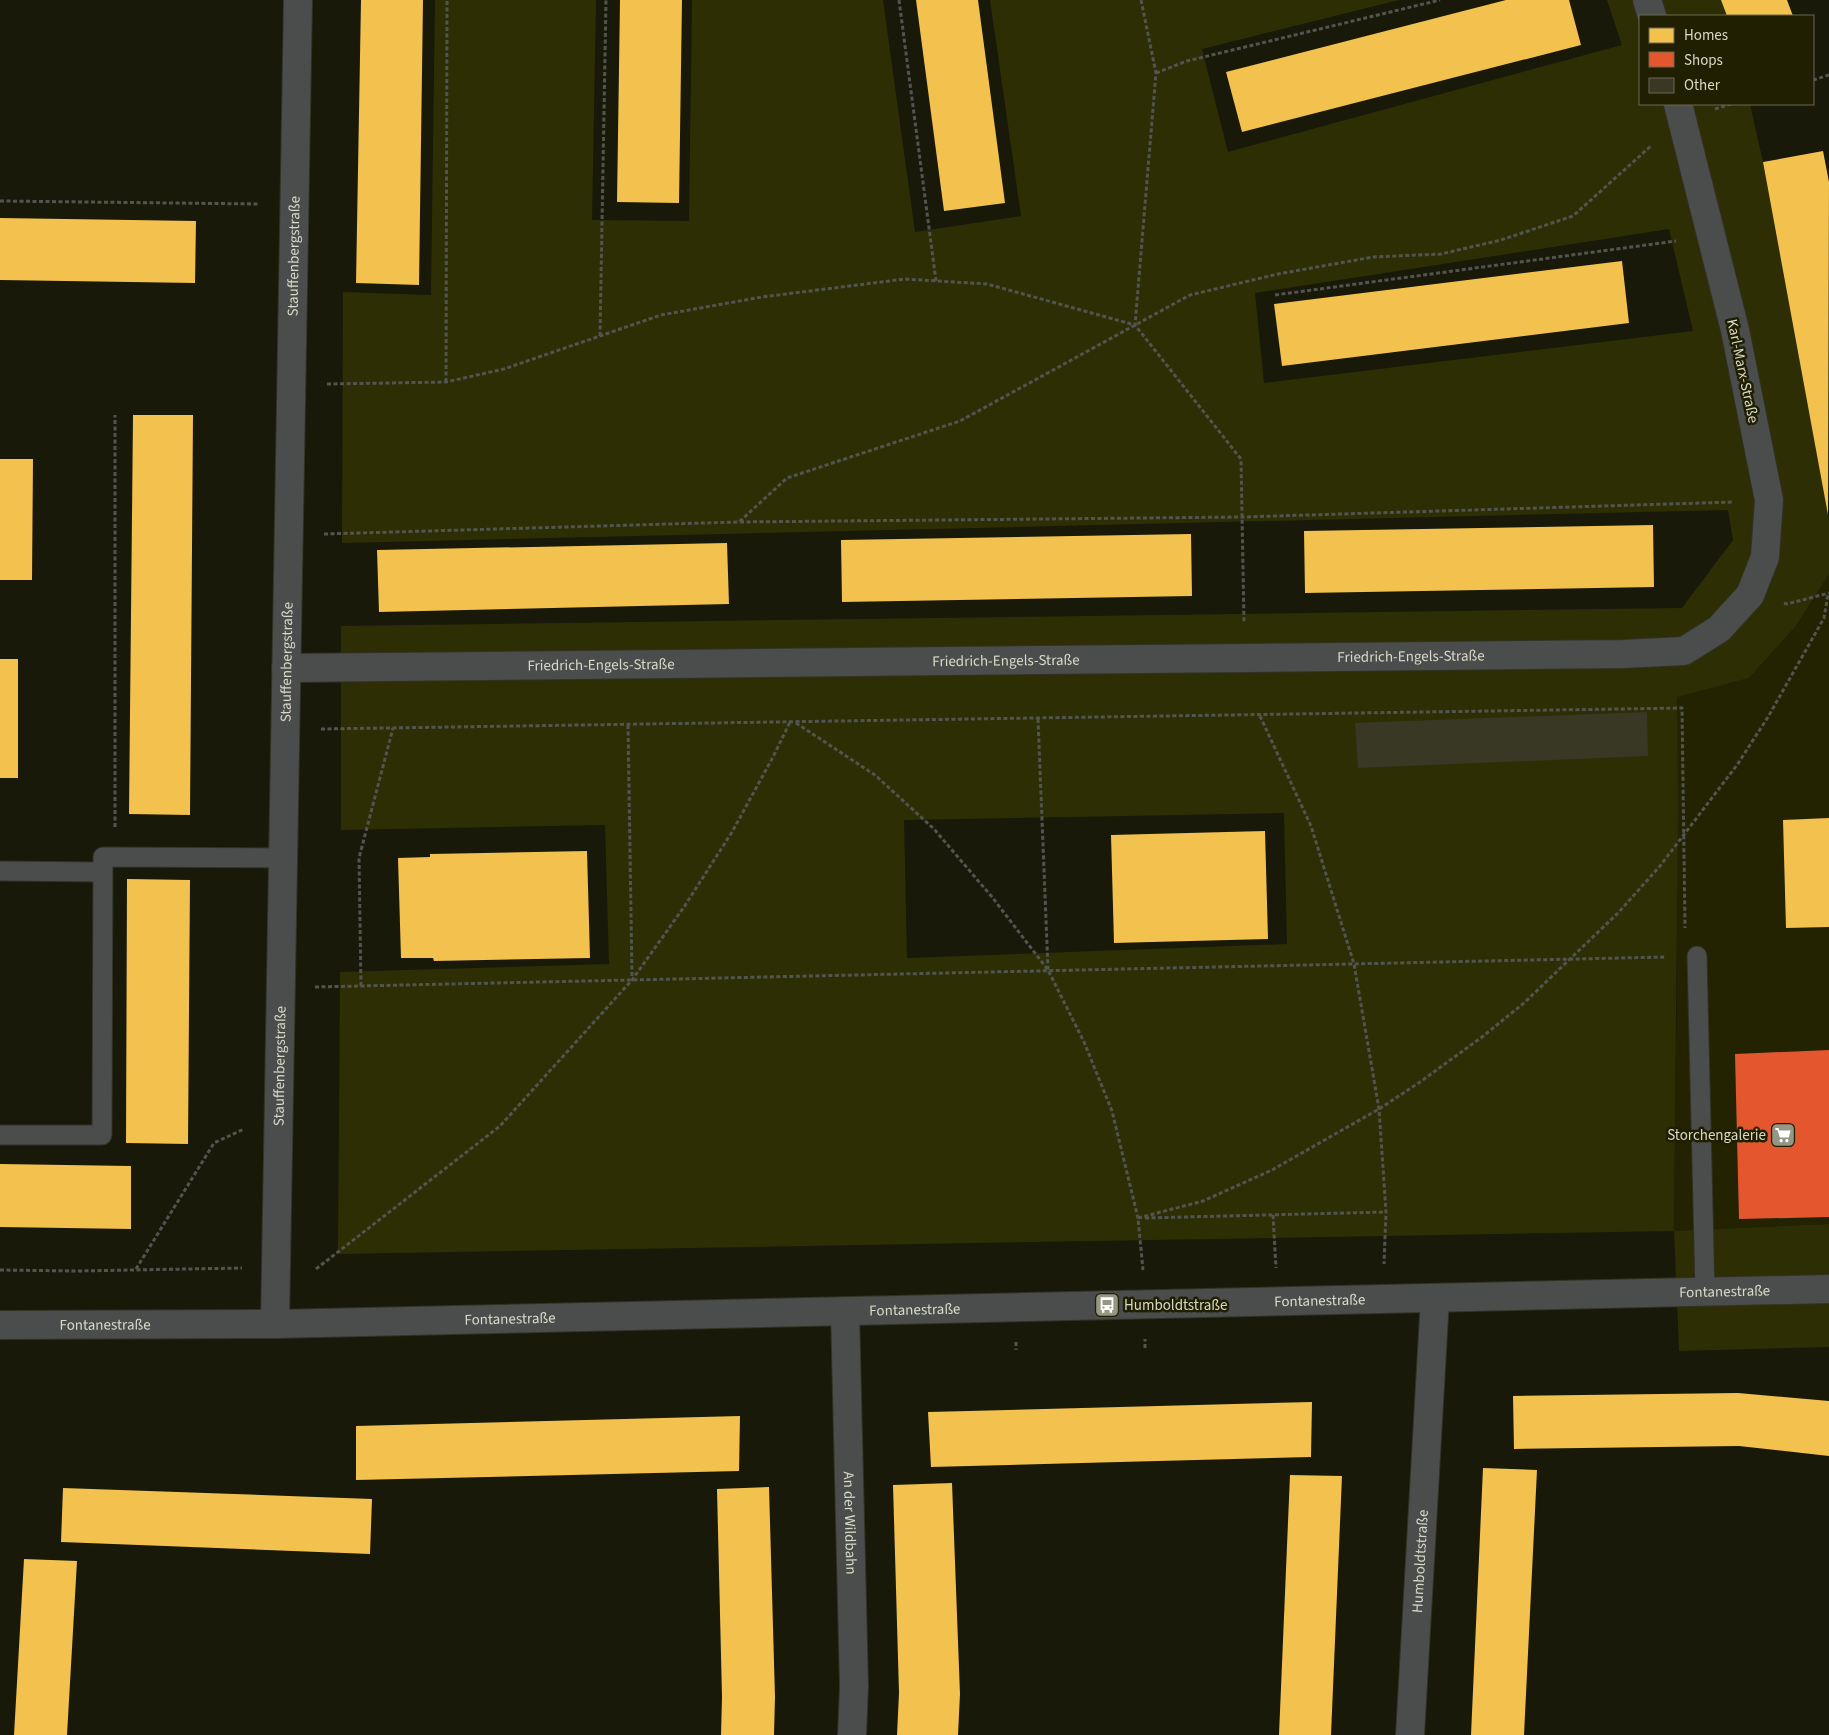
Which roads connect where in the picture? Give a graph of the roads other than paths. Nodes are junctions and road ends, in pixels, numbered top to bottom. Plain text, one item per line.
1 (298, 0) edge
2 (1647, 0) edge
3 (1652, 15) edge
4 (1680, 111) edge
5 (1719, 629) joint
6 (286, 668) junction
7 (283, 858) junction
8 (0, 870) edge
9 (103, 872) junction
10 (1691, 956) road end
11 (0, 1135) edge
12 (1829, 1289) edge
13 (1705, 1291) junction
14 (1435, 1298) junction
15 (845, 1311) junction
16 (275, 1324) junction
17 (0, 1325) edge
18 (852, 1735) edge
19 (1410, 1735) edge

1 - 6 street, Stauffenbergstraße
2 - 3 street
4 - 5 street, Karl-Marx-Straße
5 - 6 street, Friedrich-Engels-Straße
6 - 7 street, Stauffenbergstraße
7 - 9 lane
7 - 16 street, Stauffenbergstraße
8 - 9 lane
9 - 11 lane
10 - 13 lane
12 - 13 street, Fontanestraße
13 - 14 street, Fontanestraße
14 - 15 street, Fontanestraße
14 - 19 street, Humboldtstraße
15 - 16 street, Fontanestraße
15 - 18 street, An der Wildbahn
16 - 17 street, Fontanestraße

